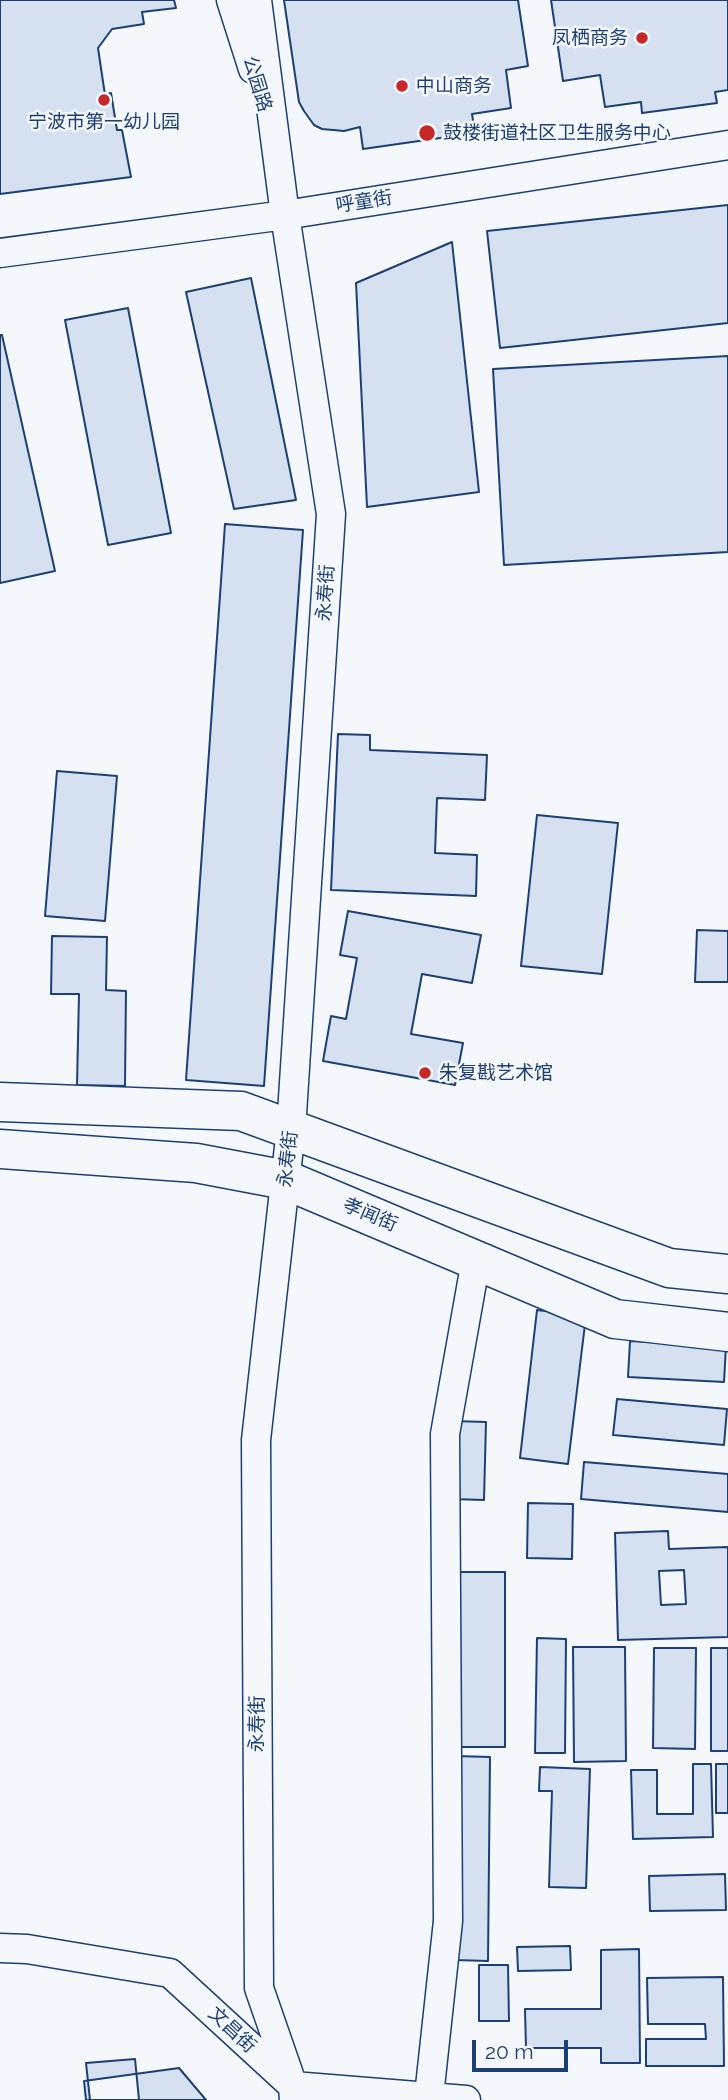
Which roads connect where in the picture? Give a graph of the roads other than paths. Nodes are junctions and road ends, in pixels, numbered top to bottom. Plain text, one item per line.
1 (231, 0) edge
2 (257, 0) edge
3 (728, 145) edge
4 (285, 215) junction
5 (0, 253) edge
6 (0, 1102) edge
7 (291, 1129) junction
8 (0, 1149) edge
9 (286, 1180) junction
10 (476, 1260) junction
11 (728, 1274) edge
12 (728, 1332) edge
13 (0, 1948) edge
14 (294, 2093) edge
15 (429, 2096) junction
16 (466, 2100) edge

1 - 4 street, 公园路
2 - 4 street, 公园路
3 - 4 street, 呼童街
4 - 5 street, 呼童街
4 - 7 street, 永寿街
6 - 7 street
7 - 9 street, 永寿街
7 - 11 street
8 - 9 street, 孝闻街
9 - 10 street, 孝闻街
9 - 14 street, 永寿街
10 - 12 street, 孝闻街
10 - 15 street
13 - 14 street, 文昌街
14 - 15 street
15 - 16 street

